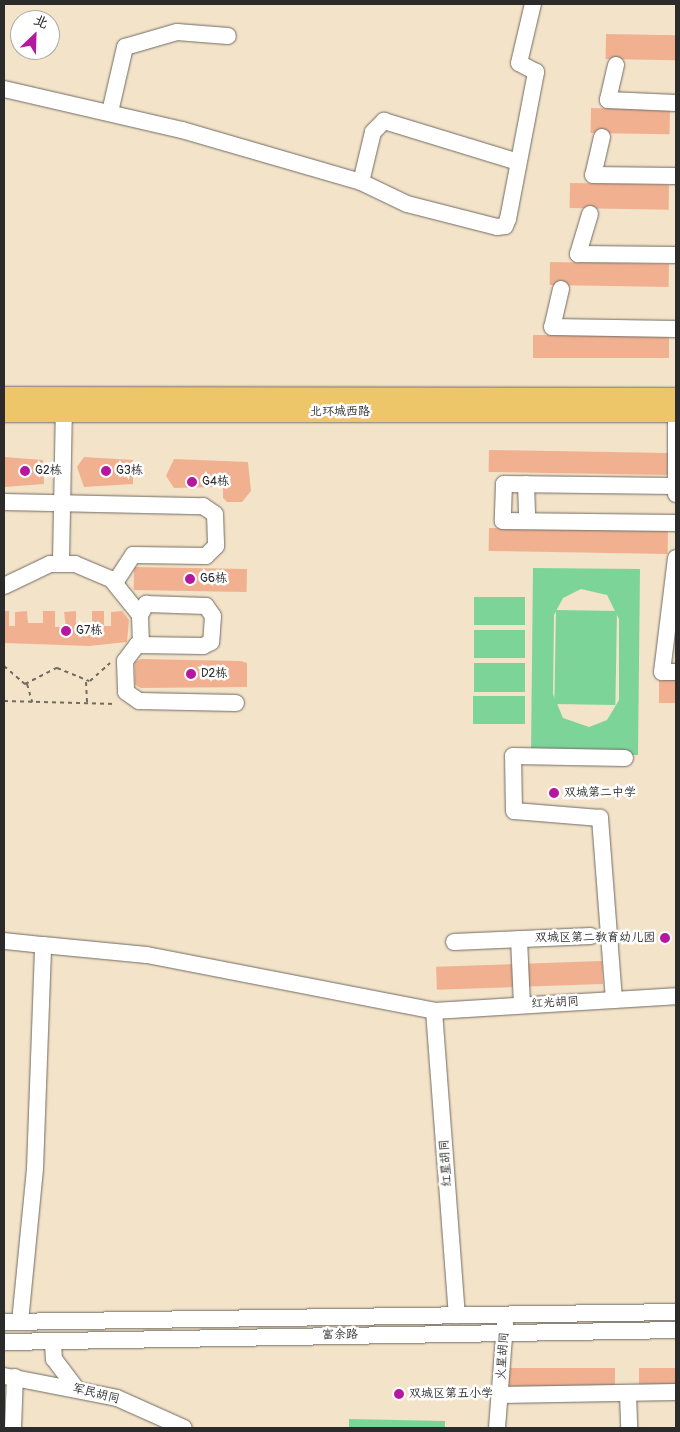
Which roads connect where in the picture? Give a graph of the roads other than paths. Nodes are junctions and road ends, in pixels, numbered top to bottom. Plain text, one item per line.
1 (533, 4) edge
2 (228, 36) dead end
3 (616, 65) dead end
4 (4, 89) edge
5 (676, 103) edge
6 (110, 112) junction
7 (602, 137) dead end
8 (518, 162) junction
9 (676, 176) edge
10 (361, 182) junction
11 (590, 214) dead end
12 (676, 255) edge
13 (561, 289) dead end
14 (676, 329) edge
15 (4, 397) edge
16 (676, 398) edge
17 (64, 405) junction
18 (4, 412) edge
19 (676, 412) edge
20 (526, 484) junction
21 (676, 486) edge
22 (676, 494) edge
23 (4, 502) edge
24 (62, 504) junction
25 (527, 521) junction
26 (676, 523) edge
27 (676, 558) edge
28 (61, 561) junction
29 (115, 583) junction
30 (4, 586) edge
31 (674, 596) edge
32 (140, 615) junction
33 (672, 634) edge
34 (141, 645) junction
35 (676, 672) edge
36 (236, 703) dead end
37 (625, 758) dead end
38 (591, 936) dead end
39 (519, 939) junction
40 (4, 941) edge
41 (454, 942) dead end
42 (43, 945) junction
43 (676, 996) edge
44 (614, 1000) junction
45 (522, 1005) junction
46 (434, 1010) junction
47 (676, 1312) edge
48 (506, 1314) junction
49 (457, 1315) junction
50 (12, 1322) edge
51 (676, 1330) edge
52 (505, 1332) junction
53 (4, 1342) edge
54 (53, 1342) junction
55 (9, 1376) edge
56 (77, 1389) junction
57 (676, 1392) edge
58 (628, 1393) junction
59 (500, 1395) junction
60 (13, 1428) edge
61 (184, 1428) edge
62 (498, 1428) edge
63 (629, 1428) edge

1 - 8 street
2 - 6 street
3 - 5 street
4 - 6 street
6 - 10 street
7 - 9 street
8 - 10 street
8 - 10 street
11 - 12 street
13 - 14 street
15 - 17 main road, 北环城西路
16 - 17 main road, 北环城西路
17 - 18 main road, 北环城西路
17 - 19 main road, 北环城西路
17 - 24 street
19 - 21 street
20 - 21 street
20 - 25 street
20 - 25 street
21 - 22 street
23 - 24 street
24 - 28 street
24 - 29 street
25 - 26 street
27 - 31 street
28 - 29 street
28 - 30 street
29 - 32 street
31 - 33 street
32 - 34 street
32 - 34 street
33 - 35 street
34 - 36 street
37 - 44 street
38 - 39 street
39 - 41 street
39 - 45 street
40 - 42 street, 红光胡同
42 - 46 street, 红光胡同
42 - 50 street
43 - 44 street, 红光胡同
44 - 45 street, 红光胡同
45 - 46 street, 红光胡同
46 - 49 street, 红星胡同
47 - 48 street, 富余路
48 - 49 street, 富余路
48 - 52 street, 火星胡同
49 - 50 street, 富余路
51 - 52 street, 富余路
52 - 54 street, 富余路
52 - 59 street, 火星胡同
53 - 54 street, 富余路
54 - 56 street
55 - 56 street, 军民胡同
55 - 60 street
56 - 61 street, 军民胡同
57 - 58 street
58 - 59 street
58 - 63 street
59 - 62 street, 火星胡同

